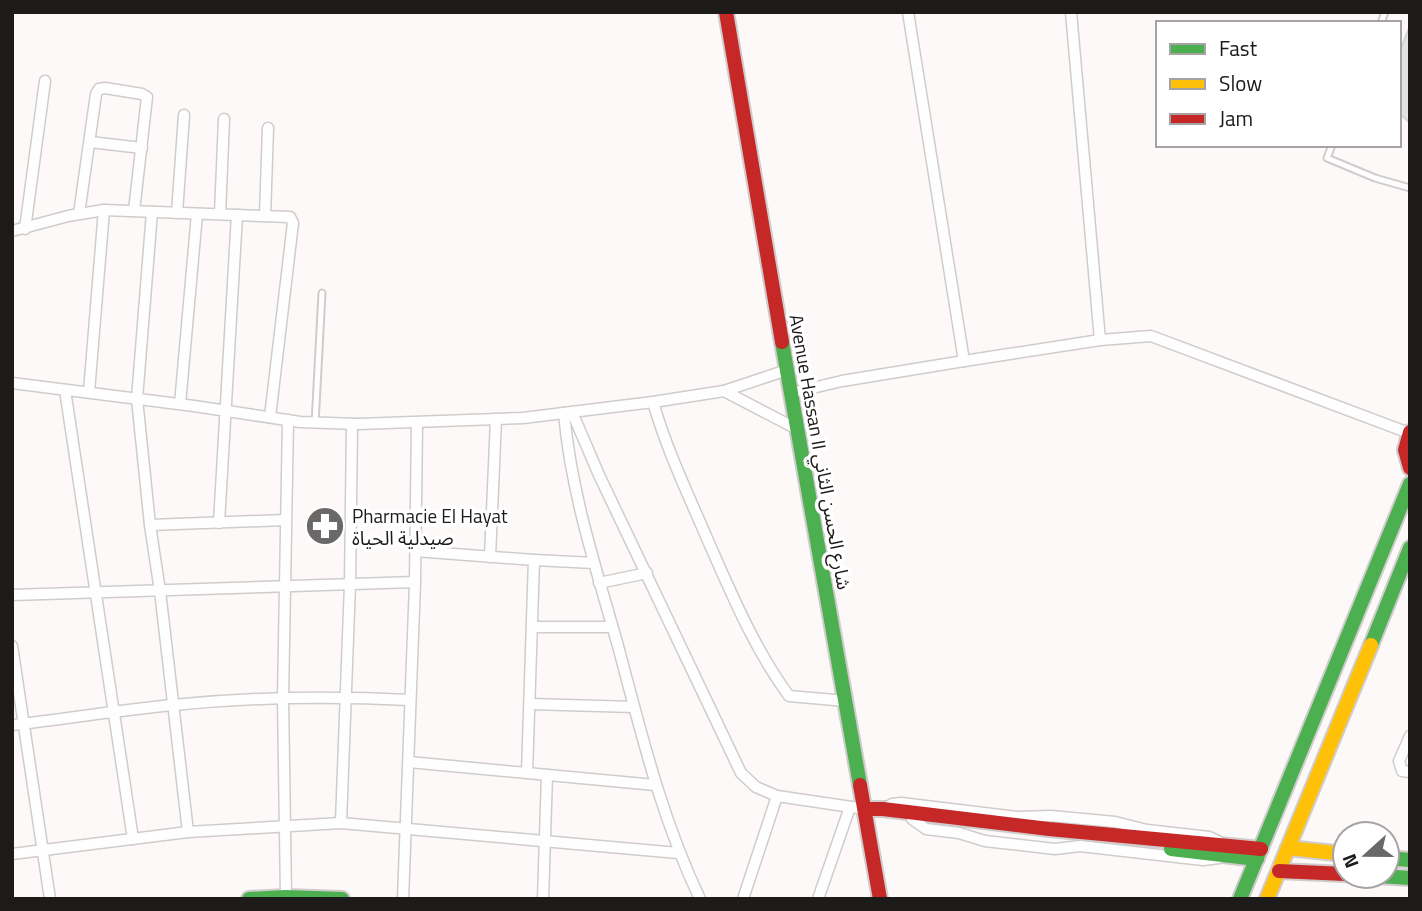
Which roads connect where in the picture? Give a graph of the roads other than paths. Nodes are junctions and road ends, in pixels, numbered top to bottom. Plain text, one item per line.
1 (726, 12) edge
2 (908, 12) edge
3 (1071, 12) edge
4 (45, 81) dead end
5 (184, 115) dead end
6 (224, 119) dead end
7 (268, 128) dead end
8 (90, 142) junction
9 (1331, 147) edge
10 (142, 148) junction
11 (1410, 188) edge
12 (104, 211) junction
13 (134, 211) junction
14 (152, 212) junction
15 (177, 213) junction
16 (79, 214) junction
17 (197, 214) junction
18 (220, 214) junction
19 (237, 215) junction
20 (265, 216) junction
21 (26, 229) junction
22 (12, 232) edge
23 (322, 293) dead end
24 (1100, 340) junction
25 (964, 361) junction
26 (787, 370) junction
27 (12, 383) edge
28 (65, 390) junction
29 (724, 391) junction
30 (89, 392) junction
31 (790, 393) junction
32 (137, 399) junction
33 (653, 402) junction
34 (180, 404) junction
35 (225, 411) junction
36 (568, 412) junction
37 (270, 417) junction
38 (496, 419) junction
39 (288, 420) junction
40 (416, 423) junction
41 (315, 424) junction
42 (352, 424) junction
43 (797, 429) junction
44 (1409, 433) edge
45 (1410, 468) edge
46 (1410, 484) edge
47 (285, 520) junction
48 (219, 523) junction
49 (150, 525) junction
50 (1410, 548) edge
51 (415, 551) junction
52 (490, 557) junction
53 (534, 560) junction
54 (594, 563) junction
55 (647, 573) junction
56 (415, 582) junction
57 (599, 583) junction
58 (350, 584) junction
59 (287, 586) junction
60 (160, 591) junction
61 (96, 593) junction
62 (12, 596) edge
63 (532, 627) junction
64 (612, 627) junction
65 (12, 646) edge
66 (347, 697) junction
67 (283, 698) junction
68 (410, 700) junction
69 (846, 701) junction
70 (174, 704) junction
71 (530, 704) junction
72 (634, 707) junction
73 (114, 711) junction
74 (24, 724) junction
75 (12, 725) edge
76 (1410, 736) edge
77 (409, 762) junction
78 (1410, 772) edge
79 (527, 773) junction
80 (547, 775) junction
81 (655, 785) junction
82 (777, 796) junction
83 (857, 808) junction
84 (341, 823) junction
85 (284, 825) junction
86 (406, 827) junction
87 (188, 832) junction
88 (132, 839) junction
89 (545, 841) junction
90 (1288, 848) junction
91 (44, 849) junction
92 (1222, 850) junction
93 (678, 853) junction
94 (1331, 853) edge
95 (12, 854) edge
96 (1259, 854) junction
97 (1279, 871) junction
98 (1331, 873) edge
99 (286, 897) junction
100 (50, 899) edge
101 (248, 899) edge
102 (342, 899) edge
103 (403, 899) edge
104 (543, 899) edge
105 (700, 899) edge
106 (743, 899) edge
107 (818, 899) edge
108 (880, 899) edge
109 (1240, 899) edge
110 (1267, 899) edge

1 - 26 street, Avenue Hassan II شارع الحسن الثاني
2 - 25 street
3 - 24 street
4 - 21 street
5 - 15 street
6 - 18 street
7 - 20 street
8 - 10 street
8 - 10 street
8 - 16 street
9 - 11 lane
10 - 13 street
12 - 13 street
12 - 16 street
12 - 30 street
13 - 14 street
14 - 15 street
14 - 32 street
15 - 17 street
16 - 21 street
17 - 18 street
17 - 34 street
18 - 19 street
19 - 20 street
19 - 35 street
20 - 37 street
21 - 22 street
23 - 41 lane
24 - 25 street
24 - 44 street
25 - 31 street
26 - 29 street
26 - 31 street, Avenue Hassan II شارع الحسن الثاني
27 - 28 street
28 - 30 street
28 - 61 street
29 - 33 street
29 - 43 street
30 - 32 street
31 - 43 street, Avenue Hassan II شارع الحسن الثاني
32 - 34 street
32 - 49 street
33 - 36 street
33 - 69 street
34 - 35 street
35 - 37 street
35 - 48 street
36 - 38 street
36 - 54 street
36 - 55 street
37 - 39 street
38 - 40 street
38 - 52 street
39 - 41 street
39 - 47 street
40 - 42 street
40 - 51 street
41 - 42 street
42 - 58 street
43 - 69 street, Avenue Hassan II شارع الحسن الثاني
44 - 45 street
46 - 96 street
47 - 48 street
47 - 59 street
48 - 49 street
49 - 60 street
50 - 90 street
51 - 52 street
51 - 56 street
52 - 53 street
53 - 54 street
53 - 63 street
54 - 57 street
55 - 57 street
55 - 82 street
56 - 58 street
56 - 68 street
57 - 64 street
58 - 59 street
58 - 66 street
59 - 60 street
59 - 67 street
60 - 61 street
60 - 70 street
61 - 62 street
61 - 73 street
63 - 64 street
63 - 71 street
64 - 72 street
65 - 74 street
66 - 67 street
66 - 68 street
66 - 84 street
67 - 70 street
67 - 85 street
68 - 77 street
69 - 83 street, Avenue Hassan II شارع الحسن الثاني
70 - 73 street
70 - 87 street
71 - 72 street
71 - 79 street
72 - 81 street
73 - 74 street
73 - 88 street
74 - 75 street
74 - 91 street
76 - 78 street
77 - 79 street
77 - 86 street
79 - 80 street
80 - 81 street
80 - 89 street
81 - 93 street
82 - 83 street
82 - 106 street
83 - 92 street
83 - 92 street
83 - 107 street
83 - 108 street, Avenue Hassan II شارع الحسن الثاني
84 - 85 street
84 - 86 street
85 - 87 street
85 - 99 street
86 - 89 street
86 - 103 street
87 - 88 street
88 - 91 street
89 - 93 street
89 - 104 street
90 - 94 street
90 - 97 street
91 - 95 street
91 - 100 street
92 - 96 street
93 - 105 street
96 - 109 street
97 - 98 street
97 - 110 street
99 - 101 street
99 - 102 street

